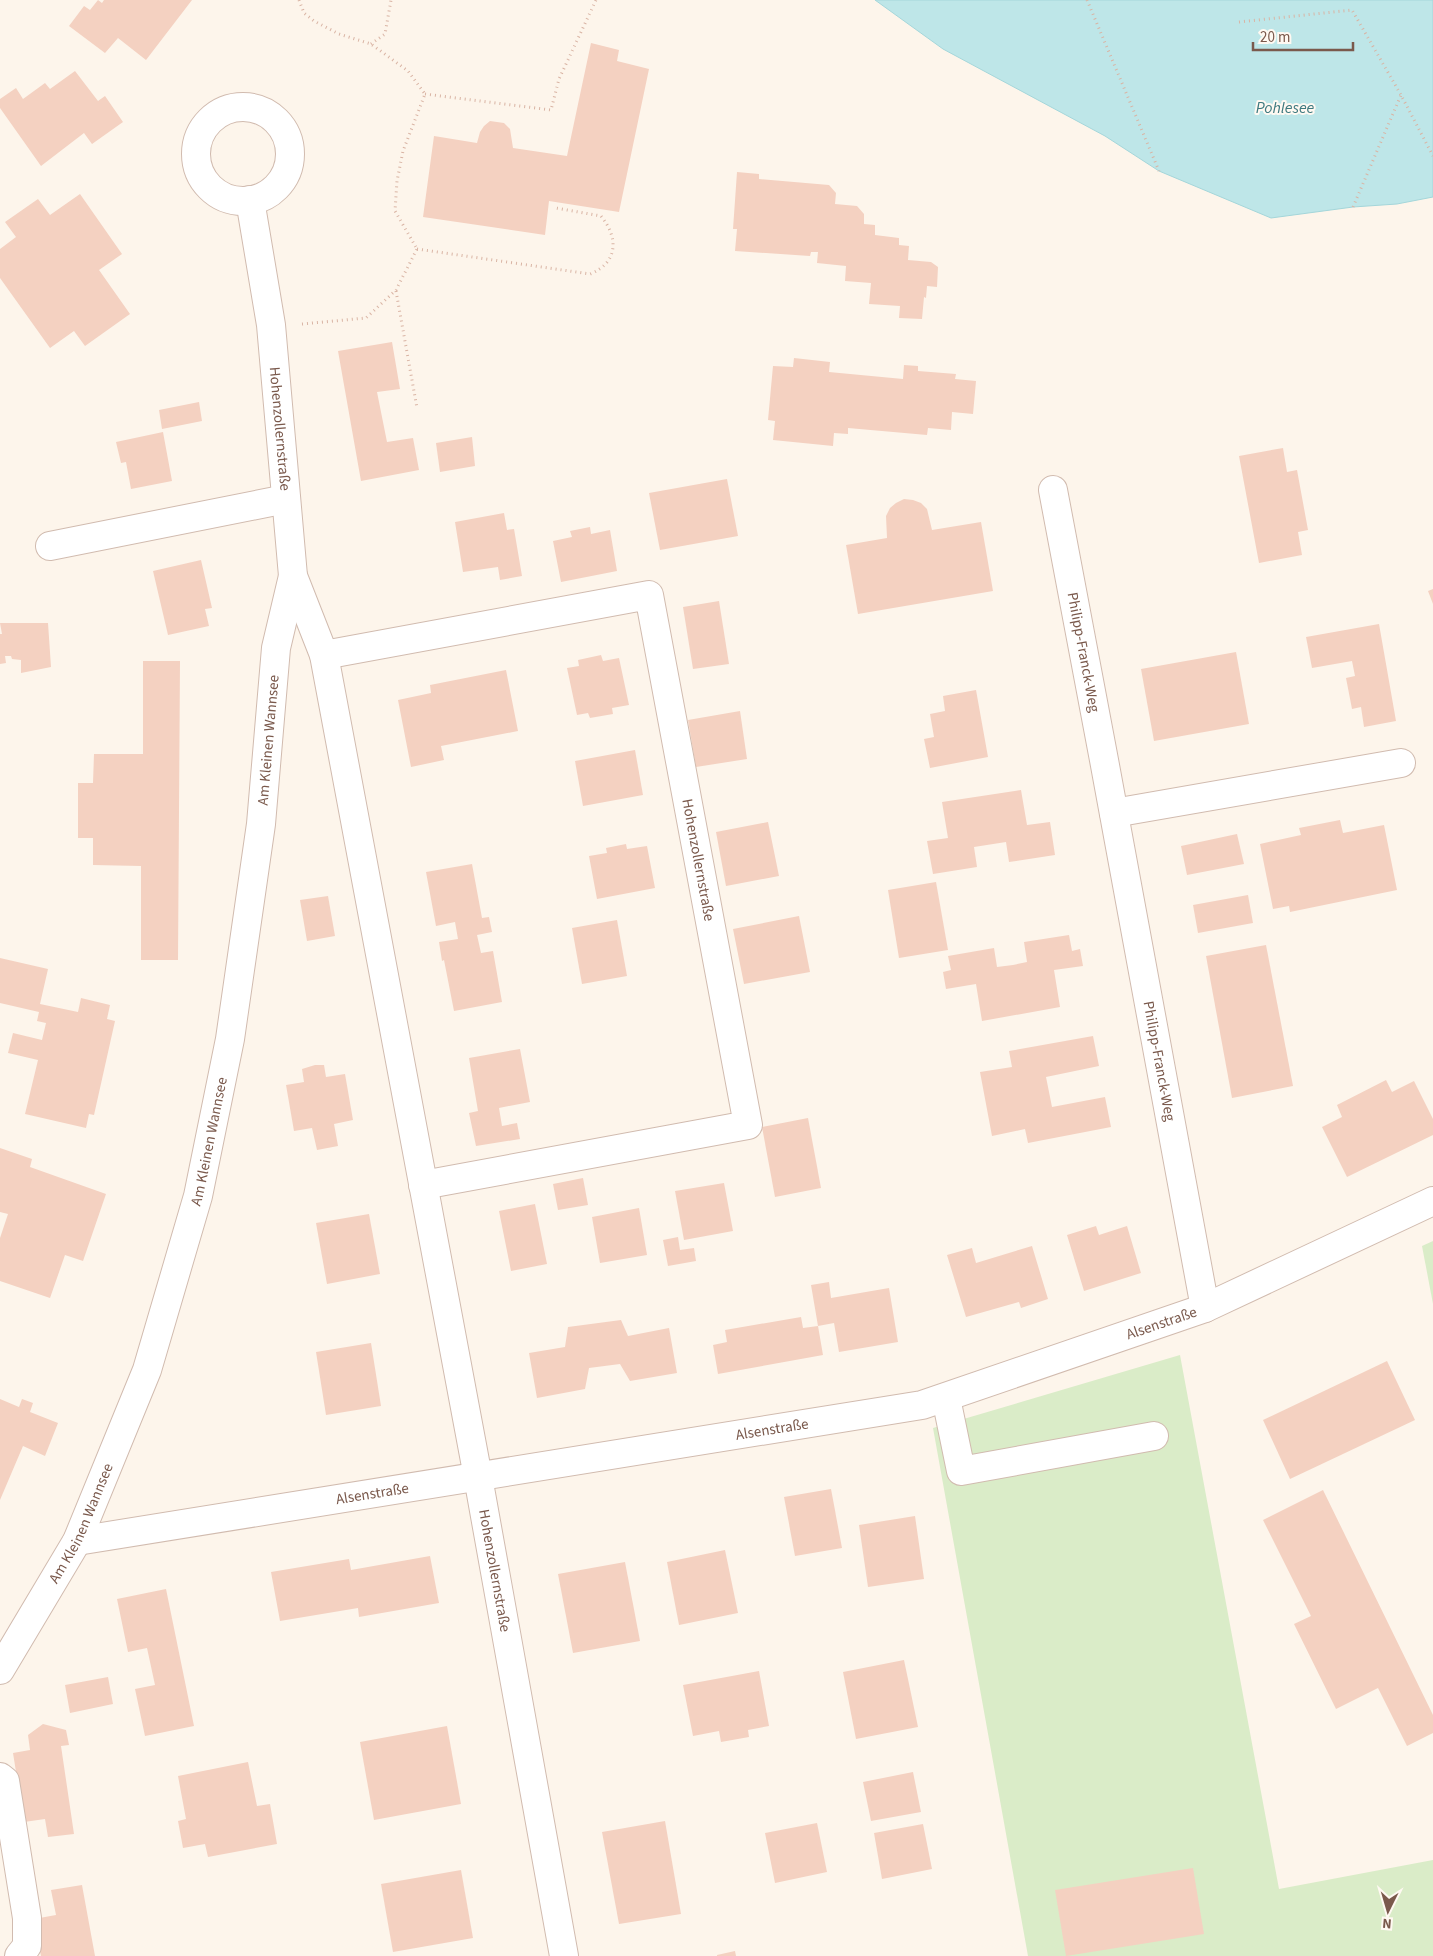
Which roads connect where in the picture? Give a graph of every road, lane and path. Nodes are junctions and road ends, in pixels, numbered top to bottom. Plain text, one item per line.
1 (300, 0) edge
2 (392, 0) edge
3 (596, 0) edge
4 (1087, 0) edge
5 (1240, 22) dead end
6 (371, 44) junction
7 (425, 94) junction
8 (1402, 95) junction
9 (1433, 156) edge
10 (1159, 171) dead end
11 (250, 200) dead end
12 (1353, 206) dead end
13 (556, 208) dead end
14 (417, 249) junction
15 (396, 290) junction
16 (271, 325) junction
17 (417, 408) dead end
18 (1053, 490) dead end
19 (286, 499) junction
20 (50, 546) dead end
21 (293, 576) junction
22 (324, 655) junction
23 (1401, 763) dead end
24 (1114, 814) junction
25 (423, 1184) junction
26 (1433, 1200) edge
27 (1205, 1308) junction
28 (946, 1398) junction
29 (1154, 1436) dead end
30 (478, 1477) junction
31 (77, 1541) junction
32 (0, 1670) edge
33 (0, 1777) edge
34 (19, 1956) edge
35 (564, 1956) edge

1 - 6 path
2 - 6 path
3 - 7 path
4 - 10 path
5 - 8 path
6 - 7 path
7 - 14 path
8 - 9 path
8 - 12 path
11 - 16 street, Hohenzollernstraße
13 - 14 path
14 - 15 path
15 - 16 path
15 - 17 path
16 - 19 street, Hohenzollernstraße
18 - 24 street, Philipp-Franck-Weg
19 - 20 street
19 - 21 street, Hohenzollernstraße
21 - 22 street, Hohenzollernstraße
21 - 31 street, Am Kleinen Wannsee
22 - 25 street, Hohenzollernstraße
22 - 25 street, Hohenzollernstraße
23 - 24 street
24 - 27 street, Philipp-Franck-Weg
25 - 30 street, Hohenzollernstraße
26 - 27 street, Alsenstraße
27 - 28 street, Alsenstraße
28 - 29 street
28 - 30 street, Alsenstraße
30 - 31 street, Alsenstraße
30 - 35 street, Hohenzollernstraße
31 - 32 street, Am Kleinen Wannsee
33 - 34 street

